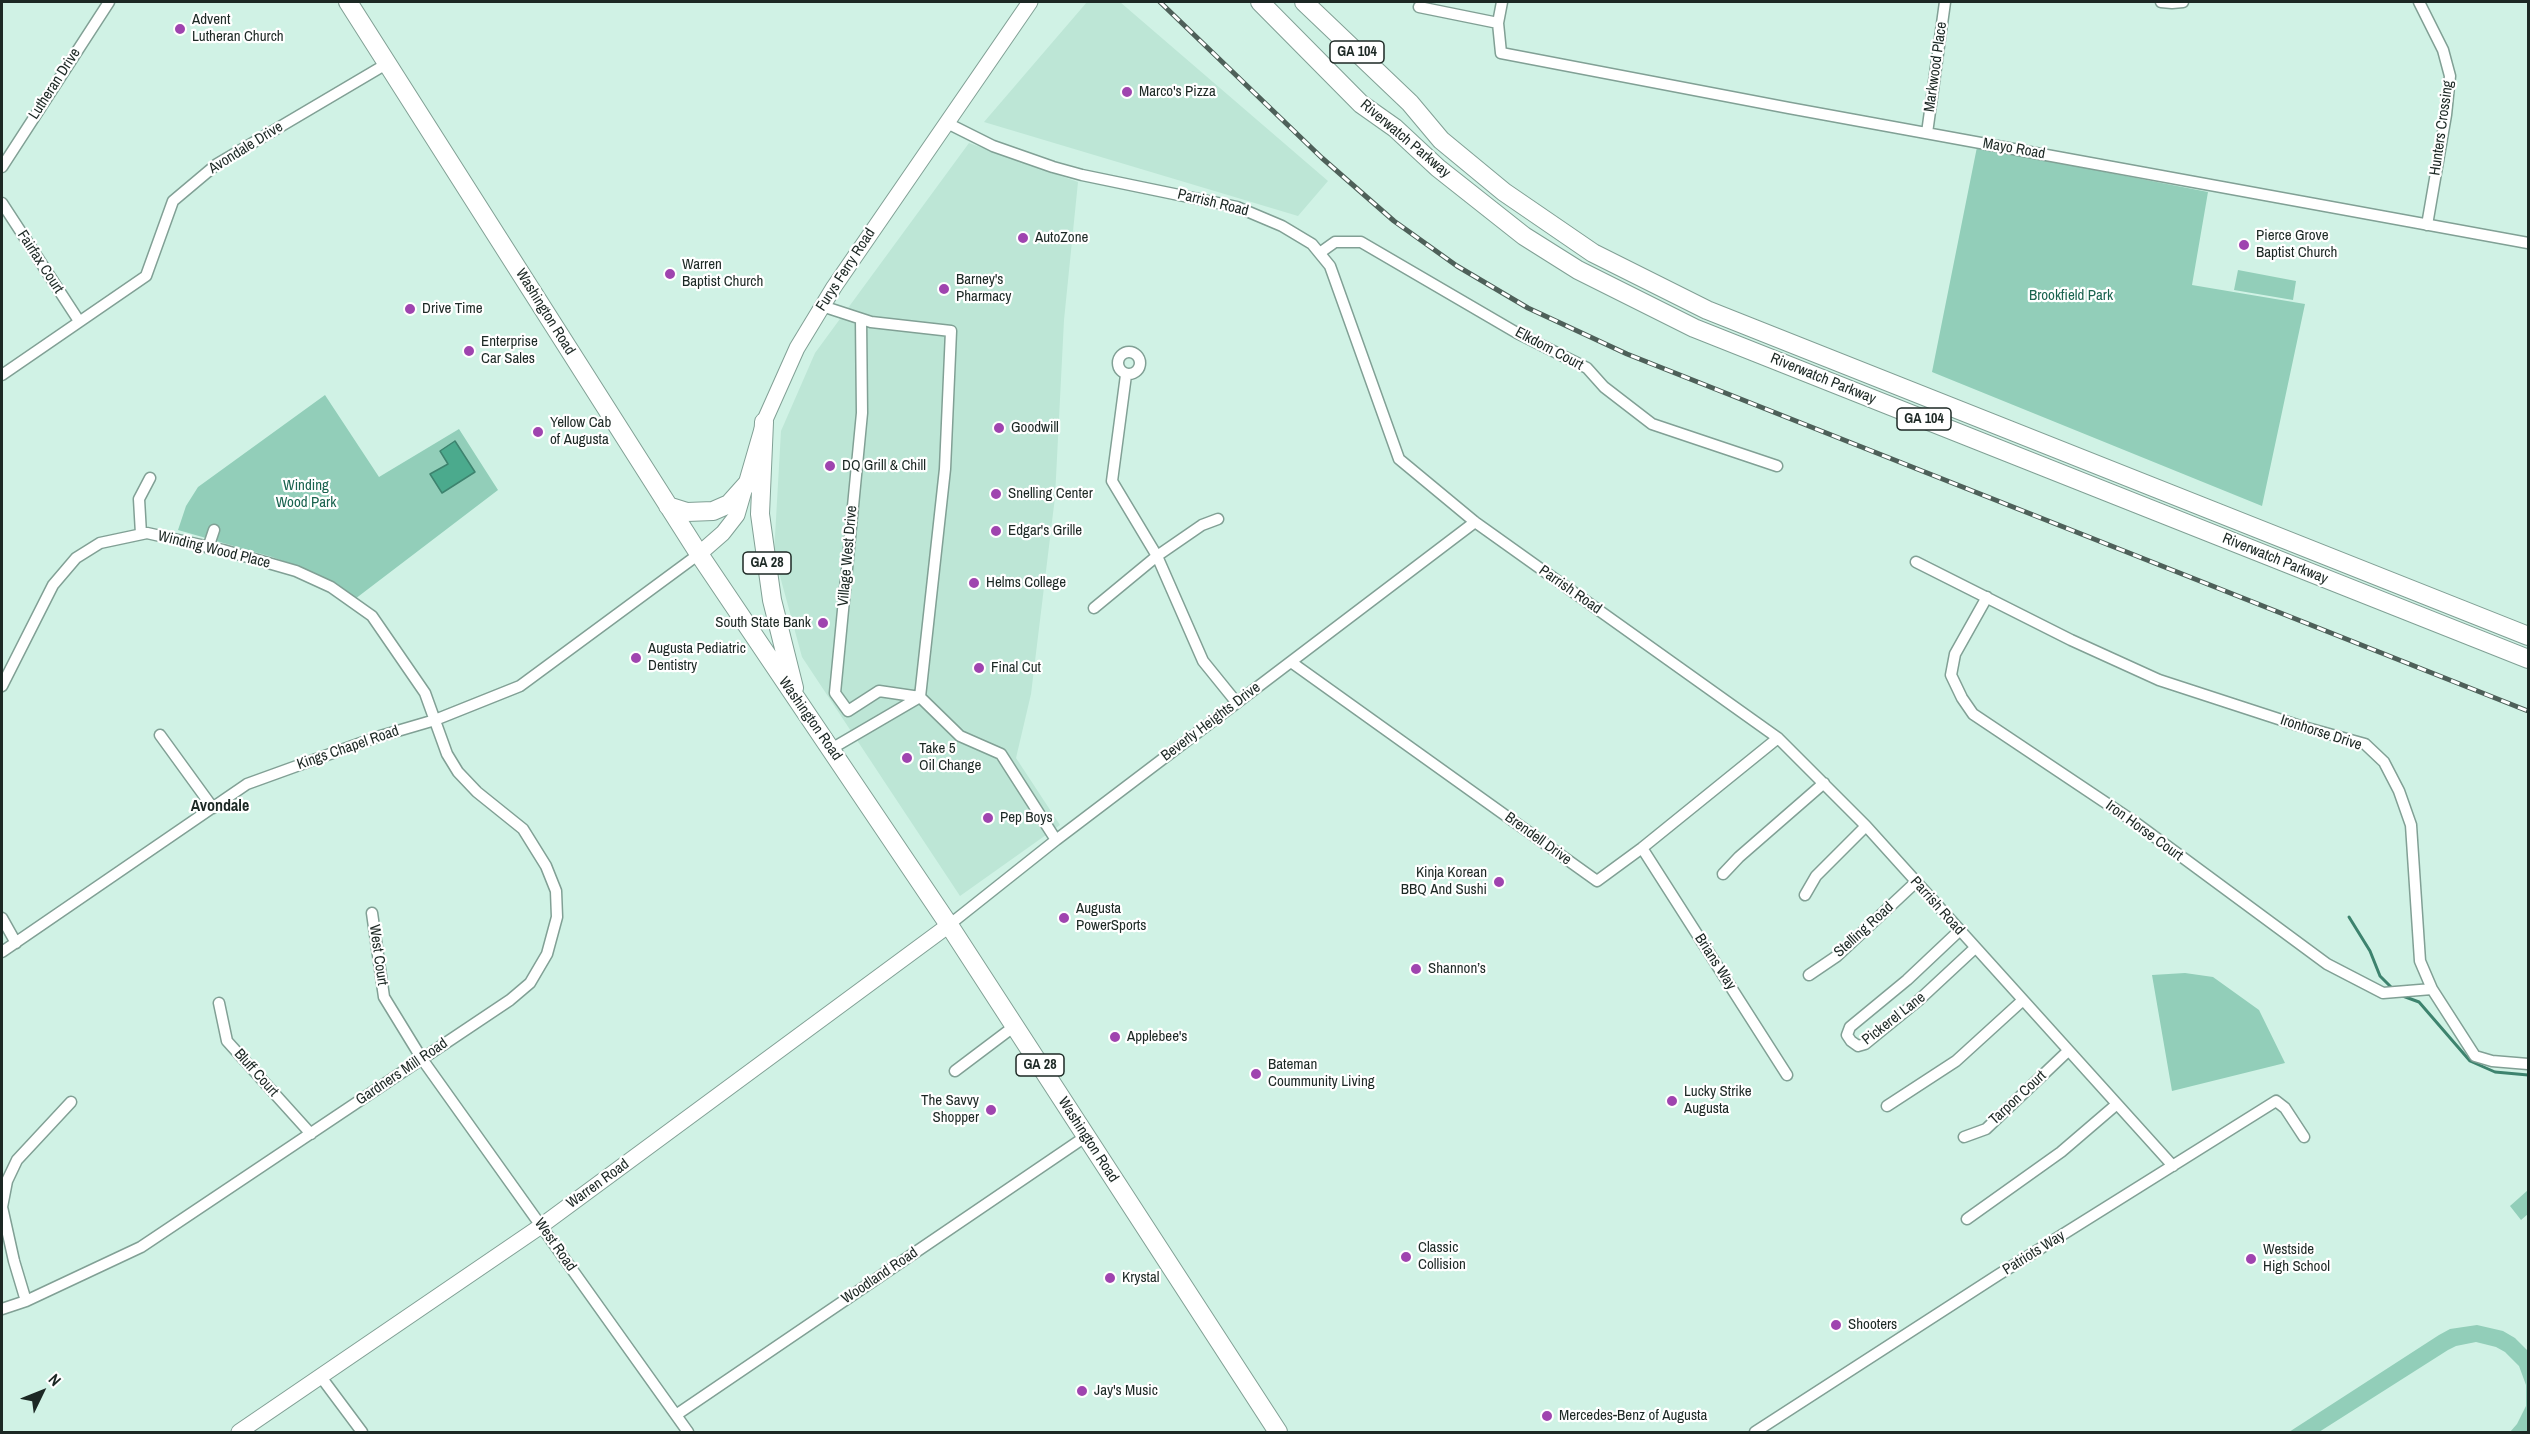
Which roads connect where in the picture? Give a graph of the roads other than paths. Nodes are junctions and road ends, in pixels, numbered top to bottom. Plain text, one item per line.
1 (109, 2) edge
2 (348, 2) edge
3 (1030, 2) edge
4 (1260, 2) edge
5 (1304, 2) edge
6 (1502, 2) edge
7 (1945, 2) edge
8 (2161, 2) edge
9 (2183, 2) edge
10 (2419, 2) edge
11 (1419, 7) dead end
12 (1498, 23) junction
13 (388, 63) junction
14 (947, 123) junction
15 (1927, 133) junction
16 (2, 167) edge
17 (2, 203) edge
18 (2427, 225) junction
19 (2529, 243) edge
20 (1321, 252) junction
21 (822, 306) junction
22 (861, 319) junction
23 (79, 321) junction
24 (2, 375) edge
25 (1126, 375) dead end
26 (764, 422) junction
27 (1778, 466) dead end
28 (150, 478) dead end
29 (746, 485) junction
30 (668, 506) junction
31 (1218, 519) dead end
32 (1475, 522) junction
33 (214, 530) dead end
34 (141, 534) junction
35 (208, 548) junction
36 (699, 554) junction
37 (1157, 556) junction
38 (1916, 562) dead end
39 (1987, 597) junction
40 (1094, 608) dead end
41 (2529, 636) edge
42 (2529, 659) edge
43 (1291, 662) junction
44 (2, 686) edge
45 (920, 697) junction
46 (797, 701) junction
47 (1237, 703) junction
48 (435, 720) junction
49 (160, 735) dead end
50 (1778, 738) junction
51 (831, 749) junction
52 (1824, 783) junction
53 (213, 808) junction
54 (1866, 826) junction
55 (1056, 840) junction
56 (1642, 848) junction
57 (1723, 874) dead end
58 (1916, 882) junction
59 (1805, 895) dead end
60 (372, 913) dead end
61 (2, 918) edge
62 (950, 925) junction
63 (1959, 930) junction
64 (16, 943) junction
65 (1975, 948) junction
66 (2, 952) edge
67 (1809, 975) dead end
68 (2432, 989) junction
69 (2023, 1000) junction
70 (219, 1003) dead end
71 (1016, 1025) junction
72 (2068, 1051) junction
73 (422, 1059) junction
74 (2529, 1064) edge
75 (955, 1071) dead end
76 (1787, 1075) dead end
77 (71, 1102) dead end
78 (2116, 1104) junction
79 (1887, 1106) dead end
80 (311, 1134) junction
81 (1085, 1137) junction
82 (1964, 1137) dead end
83 (2304, 1137) dead end
84 (2174, 1166) junction
85 (1966, 1220) dead end
86 (542, 1226) junction
87 (26, 1301) junction
88 (2, 1309) edge
89 (321, 1377) junction
90 (676, 1415) junction
91 (239, 1432) edge
92 (362, 1432) edge
93 (688, 1432) edge
94 (1278, 1432) edge
95 (1755, 1432) edge

1 - 16 street, Lutheran Drive
2 - 13 main road, Washington Road
3 - 14 street, Furys Ferry Road / GA 28
4 - 42 main road, Riverwatch Parkway / GA 104
5 - 41 main road, Riverwatch Parkway / GA 104
6 - 12 street
7 - 15 street, Markwood Place
8 - 9 street
10 - 18 street, Hunters Crossing
11 - 12 street
12 - 15 street, Mayo Road
13 - 23 street, Avondale Drive
13 - 30 main road, Washington Road
14 - 20 street, Parrish Road
14 - 21 street, Furys Ferry Road / GA 28
15 - 18 street, Mayo Road
17 - 23 street, Fairfax Court
18 - 19 street, Mayo Road
20 - 27 street, Elkdom Court
20 - 32 street, Parrish Road
21 - 22 street
21 - 26 street, Furys Ferry Road / GA 28
22 - 45 street
22 - 45 street, Village West Drive
23 - 24 street, Avondale Drive
25 - 37 street
26 - 29 street, Furys Ferry Road / GA 28
26 - 46 main road, GA 28
28 - 34 street
29 - 30 main road
29 - 36 street, Furys Ferry Road / GA 28
30 - 36 main road, Washington Road
31 - 37 street
32 - 43 street, Beverly Heights Drive
32 - 50 street, Parrish Road
33 - 35 street
34 - 35 street, Winding Wood Place
34 - 44 street, Winding Wood Place
35 - 48 street, Winding Wood Place
36 - 46 main road, Washington Road / GA 28
36 - 48 street, Kings Chapel Road
37 - 40 street
37 - 47 street
38 - 39 street, Ironhorse Drive
39 - 68 street, Ironhorse Drive
39 - 68 street, Iron Horse Court
43 - 47 street, Beverly Heights Drive
43 - 56 street, Brendell Drive
45 - 51 street
45 - 55 street
46 - 51 main road, Washington Road / GA 28
47 - 55 street, Beverly Heights Drive
48 - 53 street, Kings Chapel Road
48 - 73 street, Gardners Mill Road
49 - 53 street
50 - 52 street, Parrish Road
50 - 56 street, Brendell Drive
51 - 62 main road, Washington Road / GA 28
52 - 54 street, Parrish Road
52 - 57 street
53 - 64 street, Kings Chapel Road
54 - 58 street, Parrish Road
54 - 59 street
55 - 62 street, Beverly Heights Drive
56 - 76 street, Brians Way
58 - 63 street, Parrish Road
58 - 67 street, Stelling Road
60 - 73 street, West Court
61 - 64 street
62 - 71 main road, Washington Road / GA 28
62 - 86 street, Warren Road
63 - 65 street, Parrish Road
63 - 65 street, Pickerel Lane
64 - 66 street, Kings Chapel Road
65 - 69 street, Parrish Road
68 - 74 street, Ironhorse Drive
69 - 72 street, Parrish Road
69 - 79 street
70 - 80 street, Bluff Court
71 - 75 street
71 - 81 main road, Washington Road / GA 28
72 - 78 street, Parrish Road
72 - 82 street, Tarpon Court
73 - 80 street, Gardners Mill Road
73 - 86 street, West Road
77 - 87 street
78 - 84 street, Parrish Road
78 - 85 street
80 - 87 street, Gardners Mill Road
81 - 90 street, Woodland Road
81 - 94 main road, Washington Road / GA 28
83 - 84 street, Patriots Way
84 - 95 street, Patriots Way
86 - 89 street, Warren Road
86 - 90 street, West Road
87 - 88 street, Gardners Mill Road
89 - 91 street, Warren Road
89 - 92 street
90 - 93 street, West Road

